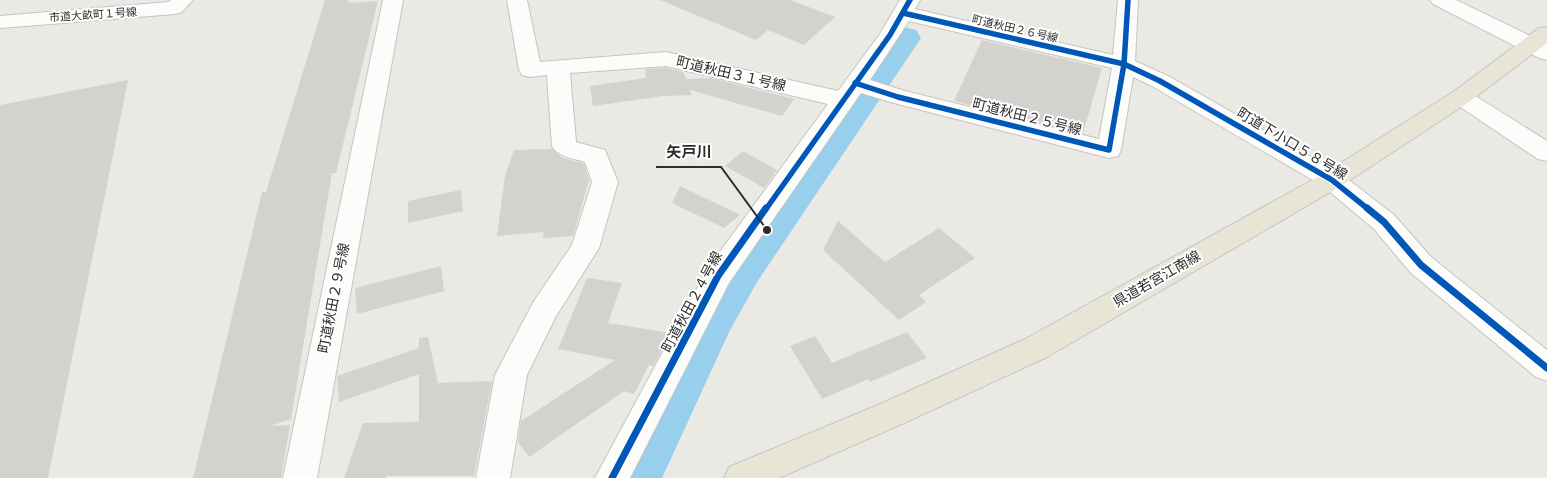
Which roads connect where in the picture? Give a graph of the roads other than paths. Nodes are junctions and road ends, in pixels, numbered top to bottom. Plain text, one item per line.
1 (183, 0) edge
2 (393, 0) edge
3 (517, 0) edge
4 (1128, 0) edge
5 (1440, 0) edge
6 (907, 7) edge
7 (0, 22) edge
8 (1542, 44) edge
9 (1124, 64) junction
10 (558, 68) junction
11 (849, 92) junction
12 (1461, 97) junction
13 (1547, 154) edge
14 (1332, 180) junction
15 (1547, 368) edge
16 (300, 478) edge
17 (493, 478) edge
18 (612, 478) edge
19 (741, 478) edge

1 - 7 street, 市道大畝町１号線
2 - 16 street, 町道秋田２９号線
3 - 10 street, 町道秋田３１号線
4 - 9 street
5 - 8 street
6 - 9 street, 町道秋田２６号線
6 - 11 street, 町道秋田２４号線
8 - 12 main road, 県道若宮江南線
9 - 11 street, 町道秋田２５号線
9 - 14 street, 町道下小口５８号線
10 - 11 street, 町道秋田３１号線
10 - 17 street
11 - 18 street, 町道秋田２４号線
12 - 13 street
12 - 14 main road, 県道若宮江南線
14 - 15 street, 町道下小口５８号線
14 - 19 main road, 県道若宮江南線

